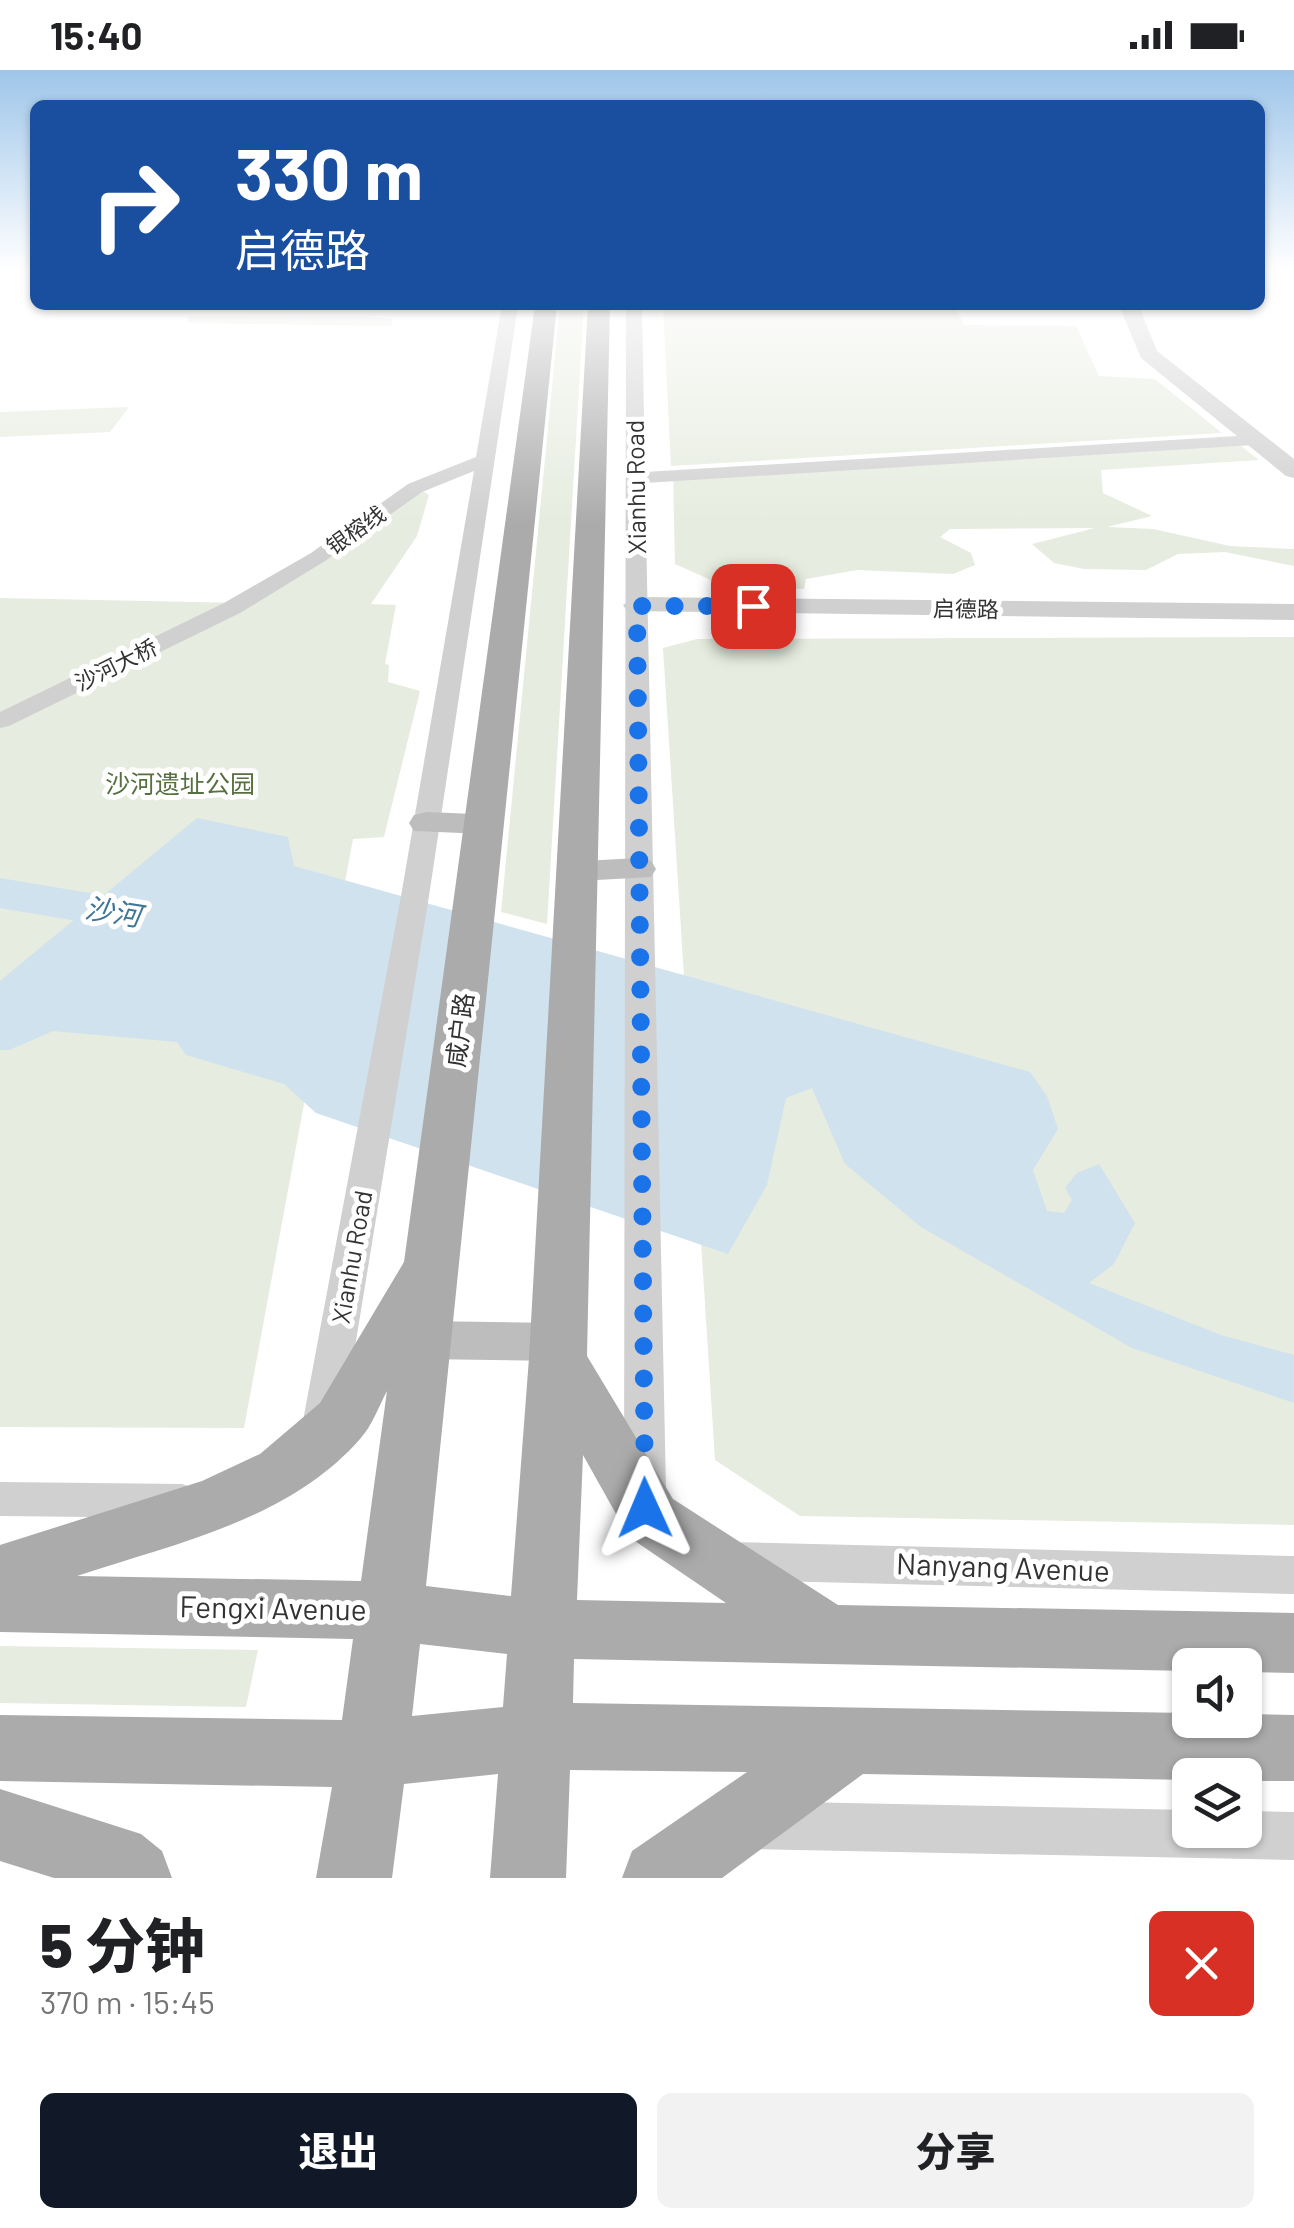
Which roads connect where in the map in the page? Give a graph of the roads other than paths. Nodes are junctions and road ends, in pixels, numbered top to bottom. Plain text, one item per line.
1 (502, 355) edge
2 (540, 355) edge
3 (597, 355) edge
4 (635, 355) edge
5 (1150, 355) edge
6 (1252, 440) junction
7 (485, 460) junction
8 (1294, 471) edge
9 (636, 478) junction
10 (637, 606) junction
11 (232, 608) joint
12 (1294, 612) edge
13 (0, 721) edge
14 (485, 823) junction
15 (426, 824) junction
16 (579, 870) junction
17 (638, 870) junction
18 (433, 1246) junction
19 (559, 1329) junction
20 (422, 1340) junction
21 (320, 1438) junction
22 (0, 1499) edge
23 (220, 1502) junction
24 (645, 1508) junction
25 (712, 1560) junction
26 (0, 1573) edge
27 (1294, 1575) edge
28 (0, 1604) edge
29 (389, 1611) junction
30 (544, 1628) junction
31 (827, 1634) junction
32 (1294, 1643) edge
33 (539, 1736) junction
34 (852, 1741) junction
35 (0, 1748) edge
36 (1294, 1748) edge
37 (373, 1754) junction
38 (733, 1824) junction
39 (0, 1825) edge
40 (1294, 1836) edge
41 (135, 1878) edge
42 (354, 1878) edge
43 (528, 1878) edge
44 (659, 1878) edge

1 - 7 street, Xianhu Road
2 - 14 main road, 咸户路
3 - 16 main road
4 - 9 street, Xianhu Road
5 - 6 street
6 - 8 street
6 - 9 street
7 - 11 street, 银榕线
7 - 15 street, Xianhu Road
9 - 10 street, Xianhu Road
10 - 12 street, 启德路
10 - 17 street, Xianhu Road
11 - 13 street, 沙河大桥
14 - 15 main road
14 - 18 main road, 咸户路
15 - 21 street, Xianhu Road
16 - 17 main road
16 - 19 main road
17 - 24 street, Xianhu Road
18 - 20 main road, 咸户路
18 - 21 main road
19 - 20 main road
19 - 24 main road
19 - 30 main road
20 - 29 main road, 咸户路
21 - 23 main road
22 - 23 street
23 - 26 main road
24 - 25 main road
25 - 27 street, Nanyang Avenue
25 - 31 main road
28 - 29 main road, Fengxi Avenue
29 - 30 main road, Fengxi Avenue
29 - 37 main road, 咸户路
30 - 31 main road, Fengxi Avenue
30 - 33 main road
31 - 32 main road, Fengxi Avenue
33 - 34 main road
33 - 37 main road
33 - 43 main road
34 - 36 main road
34 - 38 main road
35 - 37 main road
37 - 42 main road
38 - 40 street
38 - 44 main road
39 - 41 main road

